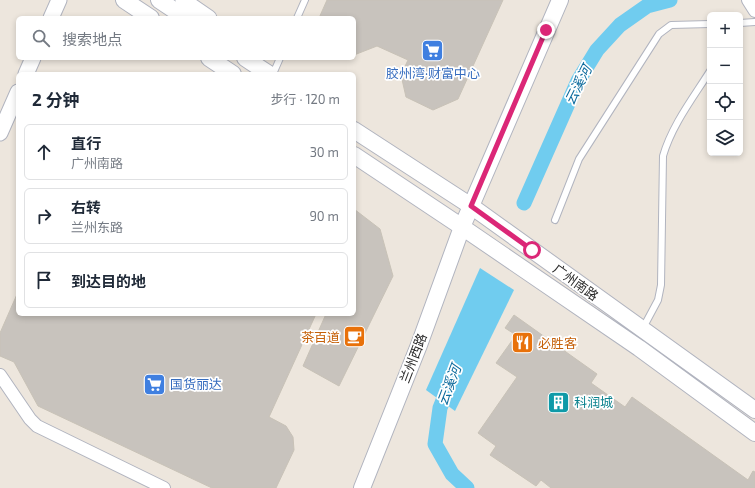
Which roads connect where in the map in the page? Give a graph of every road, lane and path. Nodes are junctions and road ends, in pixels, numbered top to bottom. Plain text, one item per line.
1 (58, 0) edge
2 (124, 0) edge
3 (159, 0) edge
4 (183, 0) edge
5 (305, 0) edge
6 (560, 0) edge
7 (52, 16) edge
8 (148, 16) edge
9 (183, 16) edge
10 (206, 16) edge
11 (298, 16) edge
12 (755, 22) edge
13 (743, 23) edge
14 (707, 24) edge
15 (32, 60) edge
16 (212, 60) edge
17 (249, 60) edge
18 (279, 60) edge
19 (27, 72) edge
20 (230, 72) edge
21 (266, 72) edge
22 (274, 72) edge
23 (707, 76) edge
24 (16, 97) edge
25 (356, 131) edge
26 (0, 134) edge
27 (356, 156) edge
28 (471, 206) junction
29 (555, 220) dead end
30 (462, 227) junction
31 (642, 329) junction
32 (0, 375) edge
33 (752, 423) edge
34 (164, 488) edge
35 (362, 488) edge

1 - 7 street
2 - 8 main road
3 - 9 main road
4 - 10 street
5 - 11 lane
6 - 28 main road, 兰州西路
12 - 13 lane
14 - 29 lane
15 - 19 street
16 - 20 main road
17 - 21 main road
18 - 22 lane
23 - 31 lane
24 - 26 street
25 - 28 main road, 广州南路
27 - 30 main road, 广州南路
28 - 30 main road, 兰州西路
28 - 31 main road, 广州南路
30 - 33 main road, 广州南路
30 - 35 main road, 兰州西路
31 - 33 main road, 广州南路
32 - 34 street

